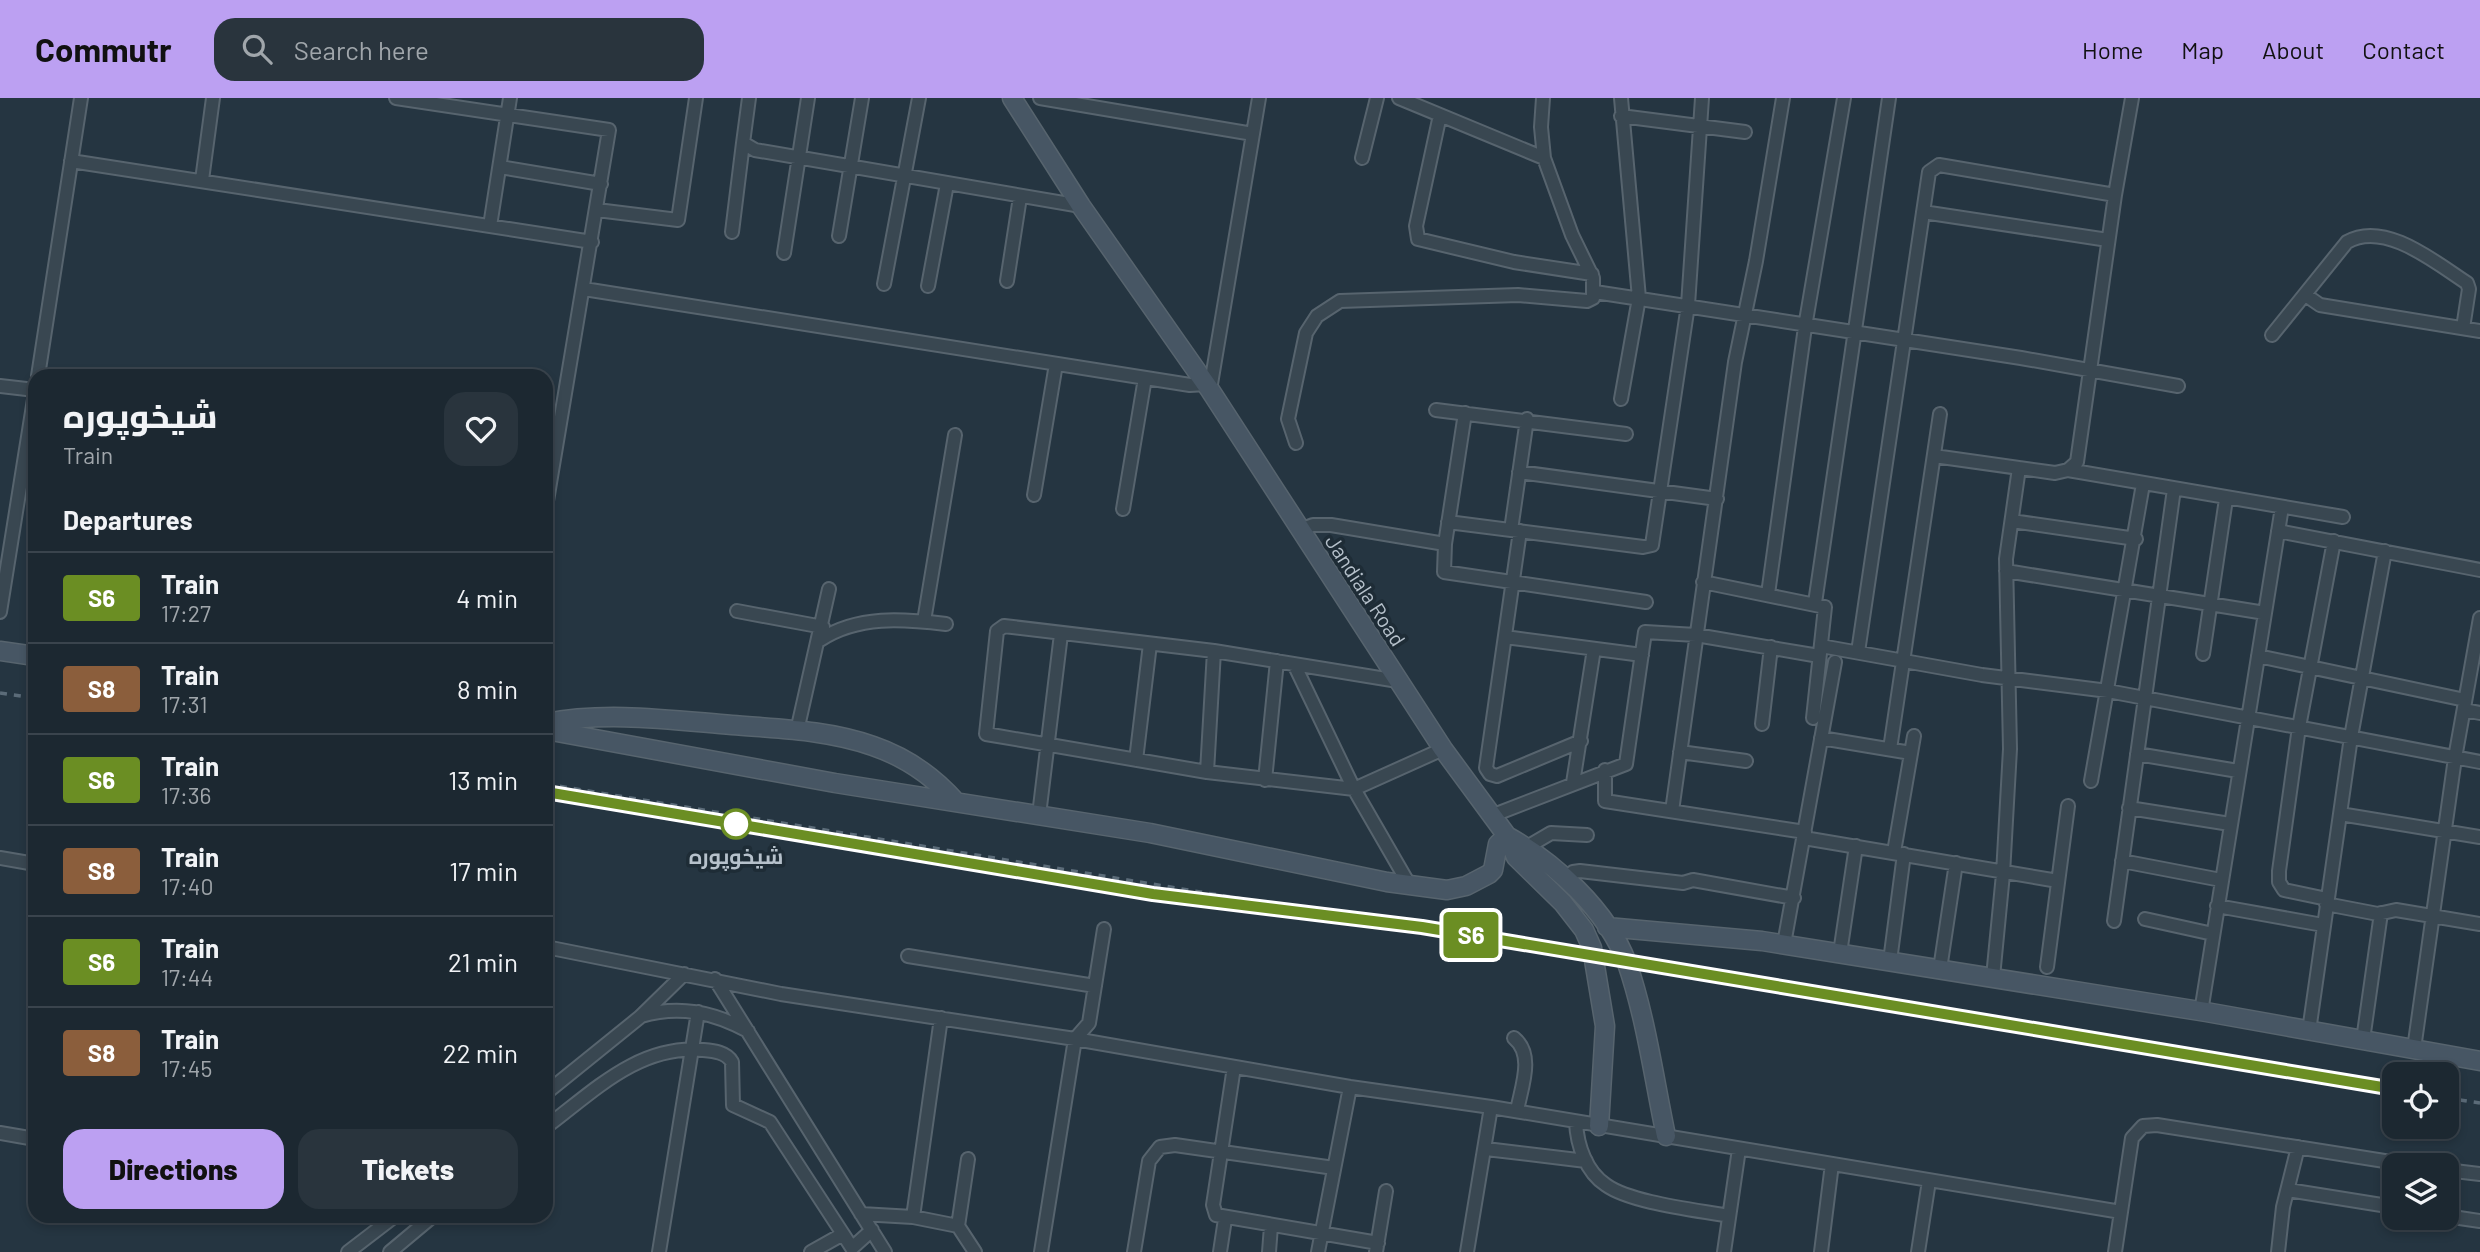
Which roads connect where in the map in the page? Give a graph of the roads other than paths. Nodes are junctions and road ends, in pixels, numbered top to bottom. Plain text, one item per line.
1 (81, 98) edge
2 (213, 98) edge
3 (396, 98) edge
4 (403, 98) edge
5 (510, 98) edge
6 (695, 98) edge
7 (749, 98) edge
8 (808, 98) edge
9 (862, 98) edge
10 (919, 98) edge
11 (1012, 98) edge
12 (1040, 98) edge
13 (1259, 98) edge
14 (1377, 98) edge
15 (1399, 98) edge
16 (1544, 98) edge
17 (1622, 98) edge
18 (1702, 98) edge
19 (1783, 98) edge
20 (1844, 98) edge
21 (1889, 98) edge
22 (2132, 98) edge
23 (508, 113) junction
24 (1440, 115) junction
25 (1621, 116) junction
26 (1700, 126) junction
27 (1745, 132) dead end
28 (1253, 134) junction
29 (743, 143) junction
30 (1362, 158) dead end
31 (1544, 158) junction
32 (799, 159) junction
33 (71, 161) junction
34 (500, 167) junction
35 (850, 168) junction
36 (904, 177) junction
37 (202, 180) junction
38 (601, 184) junction
39 (947, 184) junction
40 (2115, 195) junction
41 (1020, 197) junction
42 (1082, 206) junction
43 (597, 210) junction
44 (1923, 212) junction
45 (490, 226) junction
46 (732, 232) dead end
47 (839, 236) dead end
48 (2108, 240) junction
49 (592, 242) junction
50 (784, 253) dead end
51 (1592, 274) junction
52 (1007, 281) dead end
53 (884, 284) dead end
54 (928, 286) dead end
55 (584, 289) junction
56 (1595, 292) junction
57 (2307, 296) junction
58 (1639, 298) junction
59 (1688, 305) junction
60 (1746, 316) junction
61 (1805, 327) junction
62 (2463, 328) junction
63 (2480, 331) edge
64 (1854, 333) junction
65 (2272, 335) dead end
66 (1904, 340) junction
67 (1056, 364) junction
68 (39, 369) edge
69 (2090, 370) junction
70 (1145, 378) junction
71 (0, 386) edge
72 (2178, 386) dead end
73 (1208, 387) junction
74 (28, 391) edge
75 (1621, 399) dead end
76 (1436, 410) dead end
77 (1465, 413) junction
78 (1940, 414) dead end
79 (1527, 419) junction
80 (955, 435) dead end
81 (1626, 435) dead end
82 (28, 436) edge
83 (1296, 443) dead end
84 (1934, 456) junction
85 (553, 467) edge
86 (2020, 468) junction
87 (2068, 470) junction
88 (1519, 472) junction
89 (2143, 484) junction
90 (2174, 489) junction
91 (1660, 491) junction
92 (1034, 495) dead end
93 (1717, 499) junction
94 (2226, 499) junction
95 (2282, 507) junction
96 (1123, 509) dead end
97 (2343, 517) dead end
98 (2012, 521) junction
99 (1448, 522) junction
100 (1300, 530) junction
101 (1516, 531) junction
102 (2278, 531) junction
103 (2136, 539) junction
104 (2334, 541) junction
105 (1445, 544) junction
106 (2385, 551) junction
107 (2480, 570) edge
108 (2006, 571) junction
109 (1703, 582) junction
110 (1513, 583) junction
111 (830, 589) dead end
112 (2124, 590) junction
113 (1768, 594) junction
114 (2159, 596) junction
115 (1646, 602) dead end
116 (1815, 603) junction
117 (2211, 604) junction
118 (737, 611) dead end
119 (0, 612) edge
120 (2265, 613) junction
121 (2480, 618) edge
122 (924, 621) junction
123 (946, 624) dead end
124 (821, 633) junction
125 (1061, 634) junction
126 (1696, 635) junction
127 (1505, 636) junction
128 (1150, 644) junction
129 (1771, 648) junction
130 (1594, 649) junction
131 (0, 651) edge
132 (1214, 651) junction
133 (1820, 651) junction
134 (1858, 652) junction
135 (2203, 654) dead end
136 (28, 655) edge
137 (1642, 655) junction
138 (2258, 656) junction
139 (1904, 660) junction
140 (1277, 662) junction
141 (1835, 662) dead end
142 (1294, 664) junction
143 (2310, 667) junction
144 (2007, 678) junction
145 (2362, 678) junction
146 (1398, 681) junction
147 (2108, 691) junction
148 (2145, 698) junction
149 (2464, 705) junction
150 (2480, 713) edge
151 (2248, 717) junction
152 (1813, 718) dead end
153 (553, 722) edge
154 (1762, 724) dead end
155 (2300, 727) junction
156 (553, 731) edge
157 (797, 731) junction
158 (1914, 736) dead end
159 (2351, 737) junction
160 (1822, 738) junction
161 (1581, 741) junction
162 (1049, 745) junction
163 (1443, 749) junction
164 (1890, 749) junction
165 (1680, 752) junction
166 (1911, 752) junction
167 (2137, 754) junction
168 (2455, 758) junction
169 (1136, 760) junction
170 (1746, 761) dead end
171 (2480, 762) edge
172 (1605, 770) junction
173 (2238, 771) junction
174 (1207, 772) junction
175 (1265, 780) junction
176 (2091, 781) dead end
177 (1573, 783) junction
178 (1354, 789) junction
179 (956, 802) junction
180 (2068, 806) dead end
181 (2129, 808) junction
182 (1672, 811) junction
183 (2340, 814) junction
184 (1039, 815) junction
185 (1491, 816) junction
186 (2230, 824) junction
187 (2445, 831) junction
188 (1587, 835) dead end
189 (1805, 835) junction
190 (1507, 836) junction
191 (2480, 837) edge
192 (1856, 846) junction
193 (1527, 847) junction
194 (1899, 853) junction
195 (0, 858) edge
196 (2122, 861) junction
197 (28, 863) edge
198 (1956, 863) junction
199 (2004, 871) junction
200 (1565, 880) junction
201 (2221, 880) junction
202 (2058, 881) junction
203 (1410, 886) junction
204 (1794, 898) junction
205 (2327, 902) junction
206 (2217, 906) junction
207 (2381, 913) junction
208 (2434, 916) junction
209 (2145, 919) dead end
210 (2114, 921) dead end
211 (2480, 924) edge
212 (2323, 925) junction
213 (1607, 927) junction
214 (1104, 929) dead end
215 (2213, 934) junction
216 (1784, 944) junction
217 (553, 948) edge
218 (1840, 953) junction
219 (908, 956) dead end
220 (1890, 961) junction
221 (2047, 967) dead end
222 (1940, 969) junction
223 (684, 974) junction
224 (1993, 977) junction
225 (715, 979) junction
226 (1095, 986) junction
227 (698, 1012) junction
228 (2202, 1012) junction
229 (640, 1017) junction
230 (941, 1018) junction
231 (748, 1031) junction
232 (2309, 1031) junction
233 (1514, 1038) dead end
234 (1075, 1039) junction
235 (2363, 1041) junction
236 (692, 1049) junction
237 (2414, 1049) junction
238 (2480, 1061) edge
239 (1234, 1068) junction
240 (553, 1087) edge
241 (1350, 1087) junction
242 (1492, 1107) junction
243 (1517, 1111) junction
244 (553, 1122) edge
245 (1576, 1122) junction
246 (1598, 1126) junction
247 (0, 1133) edge
248 (1666, 1136) junction
249 (28, 1138) edge
250 (2298, 1147) junction
251 (1486, 1149) junction
252 (1739, 1149) junction
253 (1221, 1153) junction
254 (968, 1159) dead end
255 (1586, 1161) junction
256 (2382, 1161) edge
257 (1832, 1164) junction
258 (1334, 1168) junction
259 (2459, 1172) edge
260 (2480, 1174) edge
261 (1928, 1181) junction
262 (2288, 1189) junction
263 (1386, 1191) dead end
264 (2382, 1205) edge
265 (2121, 1212) junction
266 (862, 1214) junction
267 (1729, 1216) junction
268 (913, 1217) junction
269 (2459, 1218) edge
270 (1226, 1219) junction
271 (2480, 1221) edge
272 (386, 1223) edge
273 (425, 1223) edge
274 (958, 1226) junction
275 (1271, 1226) junction
276 (872, 1230) junction
277 (1322, 1233) junction
278 (843, 1234) junction
279 (1377, 1247) edge
280 (348, 1252) edge
281 (390, 1252) edge
282 (659, 1252) edge
283 (811, 1252) edge
284 (885, 1252) edge
285 (975, 1252) edge
286 (1041, 1252) edge
287 (1134, 1252) edge
288 (1220, 1252) edge
289 (1269, 1252) edge
290 (1318, 1252) edge
291 (1467, 1252) edge
292 (1724, 1252) edge
293 (1821, 1252) edge
294 (1918, 1252) edge
295 (2115, 1252) edge
296 (2278, 1252) edge

1 - 33 street
2 - 37 street
3 - 4 street
4 - 23 street
5 - 23 street
6 - 43 street
7 - 29 street
8 - 32 street
9 - 35 street
10 - 36 street
11 - 42 street, Jandiala Road
12 - 28 street
13 - 28 street
14 - 30 street
15 - 24 street
16 - 31 street
17 - 25 street
18 - 26 street
19 - 60 street
20 - 61 street
21 - 64 street
22 - 40 street
23 - 34 street
23 - 38 street
24 - 31 street
24 - 51 street
25 - 26 street
25 - 58 street
26 - 27 street
26 - 59 street
28 - 73 street
29 - 32 street
29 - 46 street
31 - 51 street
32 - 35 street
32 - 50 street
33 - 37 street
33 - 68 street
34 - 38 street
34 - 45 street
35 - 36 street
35 - 47 street
36 - 39 street
36 - 53 street
37 - 45 street
38 - 43 street
39 - 41 street
39 - 54 street
40 - 44 street
40 - 48 street
41 - 42 street
41 - 52 street
42 - 73 street, Jandiala Road
43 - 49 street
44 - 48 street
44 - 66 street
45 - 49 street
48 - 69 street
49 - 55 street
51 - 56 street
55 - 67 street
55 - 85 street
56 - 58 street
56 - 83 street
57 - 62 street
57 - 62 street
57 - 65 street
58 - 59 street
58 - 75 street
59 - 60 street
59 - 91 street
60 - 61 street
60 - 93 street
61 - 64 street
61 - 113 street
62 - 63 street
64 - 66 street
64 - 116 street
66 - 69 street
66 - 134 street
67 - 70 street
67 - 92 street
69 - 72 street
69 - 87 street
70 - 73 street
70 - 96 street
71 - 74 street
73 - 100 street, Jandiala Road
76 - 77 street
77 - 79 street
77 - 99 street
78 - 84 street
79 - 81 street
79 - 88 street
80 - 122 street
82 - 119 street
84 - 86 street
84 - 139 street
86 - 87 street
86 - 98 street
87 - 89 street
88 - 91 street
88 - 101 street
89 - 90 street
89 - 103 street
90 - 94 street
90 - 114 street
91 - 93 street
91 - 101 street
93 - 109 street
94 - 95 street
94 - 117 street
95 - 97 street
95 - 102 street
98 - 103 street
98 - 108 street
99 - 101 street
99 - 105 street
100 - 105 street
100 - 146 street, Jandiala Road
101 - 110 street
102 - 104 street
102 - 120 street
103 - 112 street
104 - 106 street
104 - 143 street
105 - 110 street
106 - 107 street
106 - 145 street
108 - 112 street
108 - 144 street
109 - 113 street
109 - 126 street
110 - 115 street
110 - 127 street
111 - 124 street
112 - 114 street
112 - 147 street
113 - 116 street
114 - 117 street
114 - 148 street
116 - 133 street
117 - 120 street
117 - 135 street
118 - 124 street
120 - 138 street
121 - 149 street
122 - 123 street
122 - 124 street
124 - 157 street
125 - 128 street
125 - 162 street
125 - 162 street
126 - 129 street
126 - 137 street
126 - 165 street
127 - 130 street
127 - 161 street
128 - 132 street
128 - 169 street
129 - 133 street
129 - 154 street
130 - 137 street
130 - 161 street
131 - 136 street
132 - 140 street
132 - 174 street
133 - 134 street
133 - 152 street
134 - 139 street
137 - 172 street
138 - 143 street
138 - 151 street
139 - 144 street
139 - 164 street
140 - 142 street
140 - 175 street
141 - 160 street
142 - 146 street
142 - 178 street
143 - 145 street
143 - 155 street
144 - 147 street
144 - 199 street
145 - 149 street
145 - 159 street
146 - 163 street, Jandiala Road
147 - 148 street
147 - 176 street
148 - 151 street
148 - 167 street
149 - 150 street
149 - 168 street
151 - 155 street
151 - 173 street
153 - 157 street
155 - 159 street
155 - 205 street
156 - 179 street
157 - 179 street
158 - 166 street
159 - 168 street
159 - 183 street
160 - 164 street
160 - 189 street
161 - 177 street
162 - 169 street
162 - 184 street
163 - 178 street
163 - 185 street, Jandiala Road
164 - 166 street
165 - 170 street
165 - 182 street
166 - 194 street
167 - 173 street
167 - 181 street
168 - 171 street
168 - 187 street
169 - 174 street
172 - 177 street
172 - 182 street
173 - 186 street
174 - 175 street
175 - 178 street
177 - 185 street
178 - 203 street
179 - 184 street
180 - 202 street
181 - 186 street
181 - 196 street
182 - 189 street
183 - 187 street
183 - 205 street
184 - 203 street
185 - 190 street, Jandiala Road
186 - 201 street
187 - 191 street
187 - 208 street
188 - 193 street
189 - 192 street
189 - 204 street
190 - 193 street
190 - 203 street
190 - 246 street, Jandiala Road
192 - 194 street
192 - 218 street
193 - 200 street
194 - 198 street
194 - 220 street
195 - 197 street
196 - 201 street
196 - 210 street
198 - 199 street
198 - 222 street
199 - 202 street
199 - 224 street
200 - 204 street
200 - 213 street
201 - 206 street
202 - 221 street
204 - 216 street
205 - 207 street
205 - 212 street
206 - 212 street
206 - 215 street
207 - 208 street
207 - 235 street
208 - 211 street
208 - 237 street
209 - 215 street
212 - 232 street
213 - 216 street
213 - 248 street
214 - 226 street
215 - 228 street
216 - 218 street
217 - 223 street
218 - 220 street
219 - 226 street
220 - 222 street
222 - 224 street
223 - 225 street
223 - 229 street
224 - 228 street
225 - 230 street
225 - 231 street
226 - 234 street
227 - 229 street
227 - 231 street
227 - 236 street
228 - 232 street
229 - 240 street
230 - 234 street
230 - 268 street
231 - 266 street
232 - 235 street
233 - 243 street
234 - 239 street
234 - 286 street
235 - 237 street
236 - 244 street
236 - 278 street
236 - 282 street
237 - 238 street
239 - 241 street
239 - 253 street
241 - 242 street
241 - 258 street
242 - 243 street
242 - 251 street
243 - 245 street
245 - 246 street
245 - 255 street
246 - 248 street
247 - 249 street
248 - 252 street
250 - 256 street
250 - 262 street
250 - 265 street
251 - 255 street
251 - 291 street
252 - 257 street
252 - 267 street
253 - 258 street
253 - 270 street
253 - 287 street
254 - 274 street
255 - 267 street
257 - 261 street
257 - 293 street
258 - 277 street
259 - 260 street
261 - 265 street
261 - 294 street
262 - 264 street
262 - 296 street
263 - 279 street
265 - 295 street
266 - 268 street
266 - 276 street
267 - 292 street
268 - 274 street
269 - 271 street
270 - 275 street
270 - 288 street
272 - 280 street
273 - 281 street
274 - 285 street
275 - 277 street
275 - 289 street
276 - 278 street
276 - 284 street
277 - 279 street
277 - 290 street
278 - 283 street

